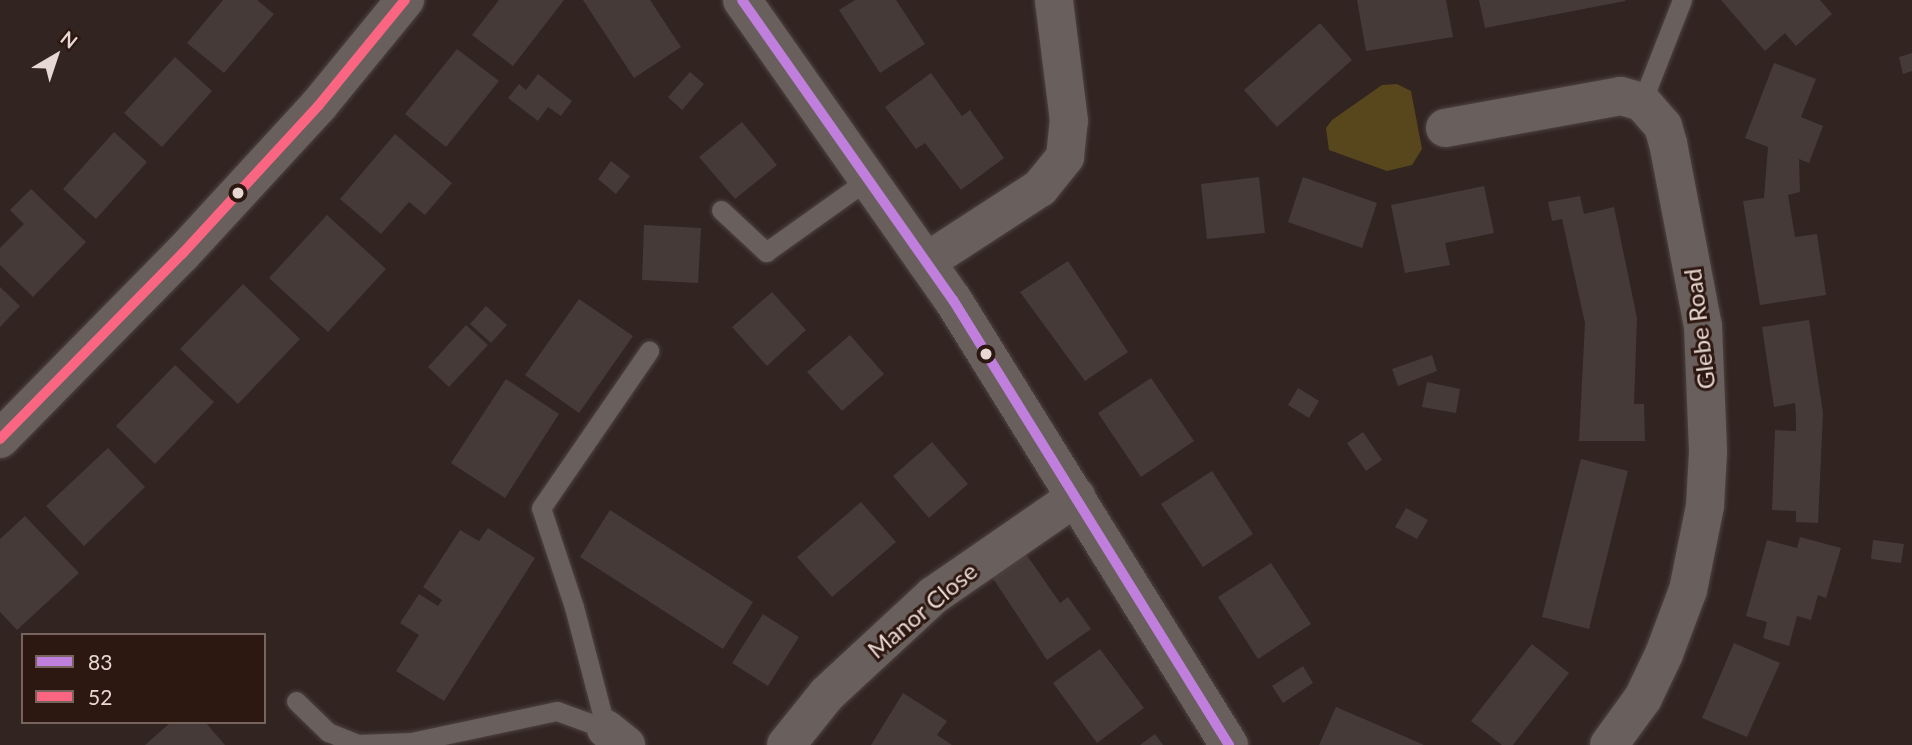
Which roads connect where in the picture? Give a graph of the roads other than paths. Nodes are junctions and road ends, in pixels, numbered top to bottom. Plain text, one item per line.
1 (405, 0) edge
2 (742, 0) edge
3 (1054, 0) edge
4 (1682, 0) edge
5 (1642, 102) junction
6 (1445, 128) dead end
7 (867, 180) junction
8 (721, 209) dead end
9 (926, 262) junction
10 (649, 351) dead end
11 (0, 439) edge
12 (1076, 497) junction
13 (296, 701) dead end
14 (616, 737) edge
15 (786, 745) edge
16 (1229, 745) edge
17 (1609, 745) edge

1 - 11 street
2 - 7 street
3 - 9 street
4 - 5 lane
5 - 6 street
5 - 17 street, Glebe Road
7 - 8 lane
7 - 9 street
9 - 12 street
10 - 14 lane
12 - 15 street, Manor Close
12 - 16 street
13 - 14 lane

